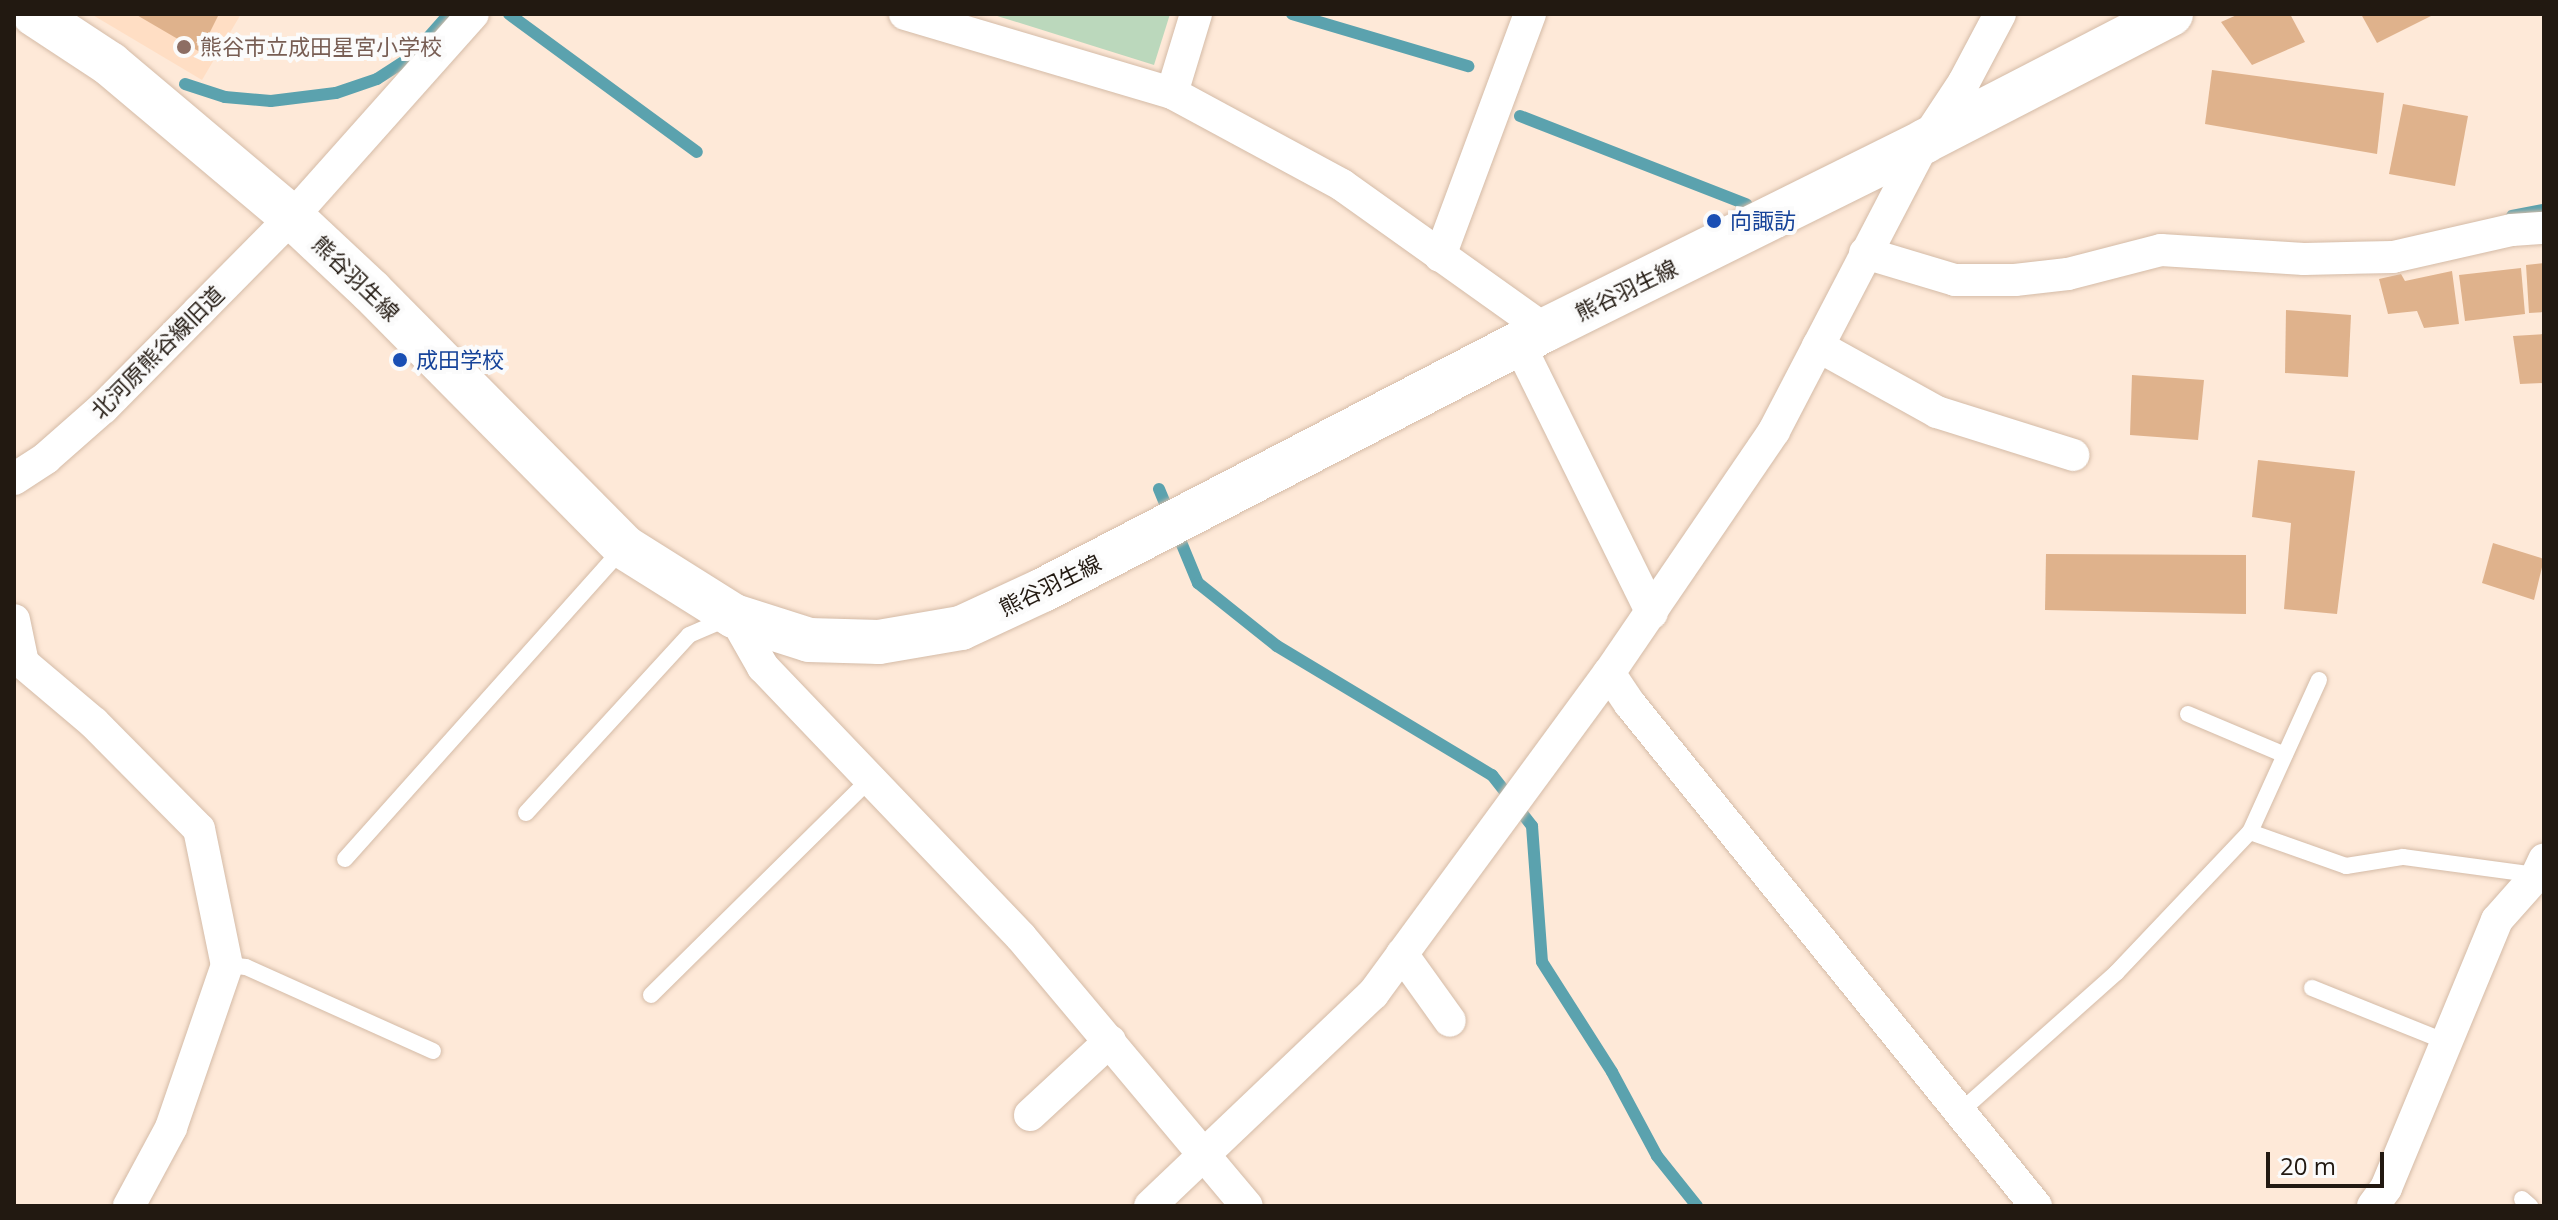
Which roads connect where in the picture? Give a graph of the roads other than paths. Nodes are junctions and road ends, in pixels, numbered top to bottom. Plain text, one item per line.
1 (34, 14) edge
2 (473, 14) edge
3 (905, 14) edge
4 (1196, 14) edge
5 (1530, 14) edge
6 (2000, 14) edge
7 (2171, 14) edge
8 (1172, 93) junction
9 (1925, 141) junction
10 (292, 217) junction
11 (2544, 228) edge
12 (1865, 253) junction
13 (1440, 256) junction
14 (1532, 337) junction
15 (1818, 346) junction
16 (2073, 455) dead end
17 (14, 479) edge
18 (624, 547) junction
19 (1652, 613) junction
20 (734, 616) junction
21 (14, 620) edge
22 (1609, 673) junction
23 (2319, 680) dead end
24 (2188, 714) dead end
25 (2285, 755) junction
26 (870, 779) junction
27 (526, 813) dead end
28 (2250, 832) junction
29 (345, 859) dead end
30 (2541, 867) edge
31 (1402, 954) junction
32 (227, 965) junction
33 (2312, 988) dead end
34 (651, 995) dead end
35 (1450, 1021) dead end
36 (1110, 1041) junction
37 (2446, 1042) junction
38 (433, 1051) dead end
39 (1960, 1112) junction
40 (1030, 1115) dead end
41 (1204, 1151) junction
42 (129, 1206) edge
43 (1150, 1206) edge
44 (1247, 1206) edge
45 (2036, 1206) edge
46 (2373, 1206) edge

1 - 10 main road, 熊谷羽生線
2 - 10 street, 北河原熊谷線旧道
3 - 8 street
4 - 8 street
5 - 13 street
6 - 9 street
7 - 9 main road, 熊谷羽生線
8 - 13 street
9 - 12 street
9 - 14 main road, 熊谷羽生線
10 - 17 street, 北河原熊谷線旧道
10 - 18 main road, 熊谷羽生線
11 - 12 street
12 - 15 street
13 - 14 street
14 - 19 street
14 - 20 main road, 熊谷羽生線
15 - 16 street
15 - 19 street
18 - 20 main road, 熊谷羽生線
18 - 29 lane
19 - 22 street
20 - 26 street
20 - 27 lane
21 - 32 street
22 - 31 street
22 - 39 street
23 - 25 lane
24 - 25 lane
25 - 28 lane
26 - 34 lane
26 - 36 street
28 - 30 lane
28 - 39 lane
30 - 37 street
31 - 35 street
31 - 41 street
32 - 38 lane
32 - 42 street
33 - 37 lane
36 - 40 street
36 - 41 street
37 - 46 street
39 - 45 street
41 - 43 street
41 - 44 street

